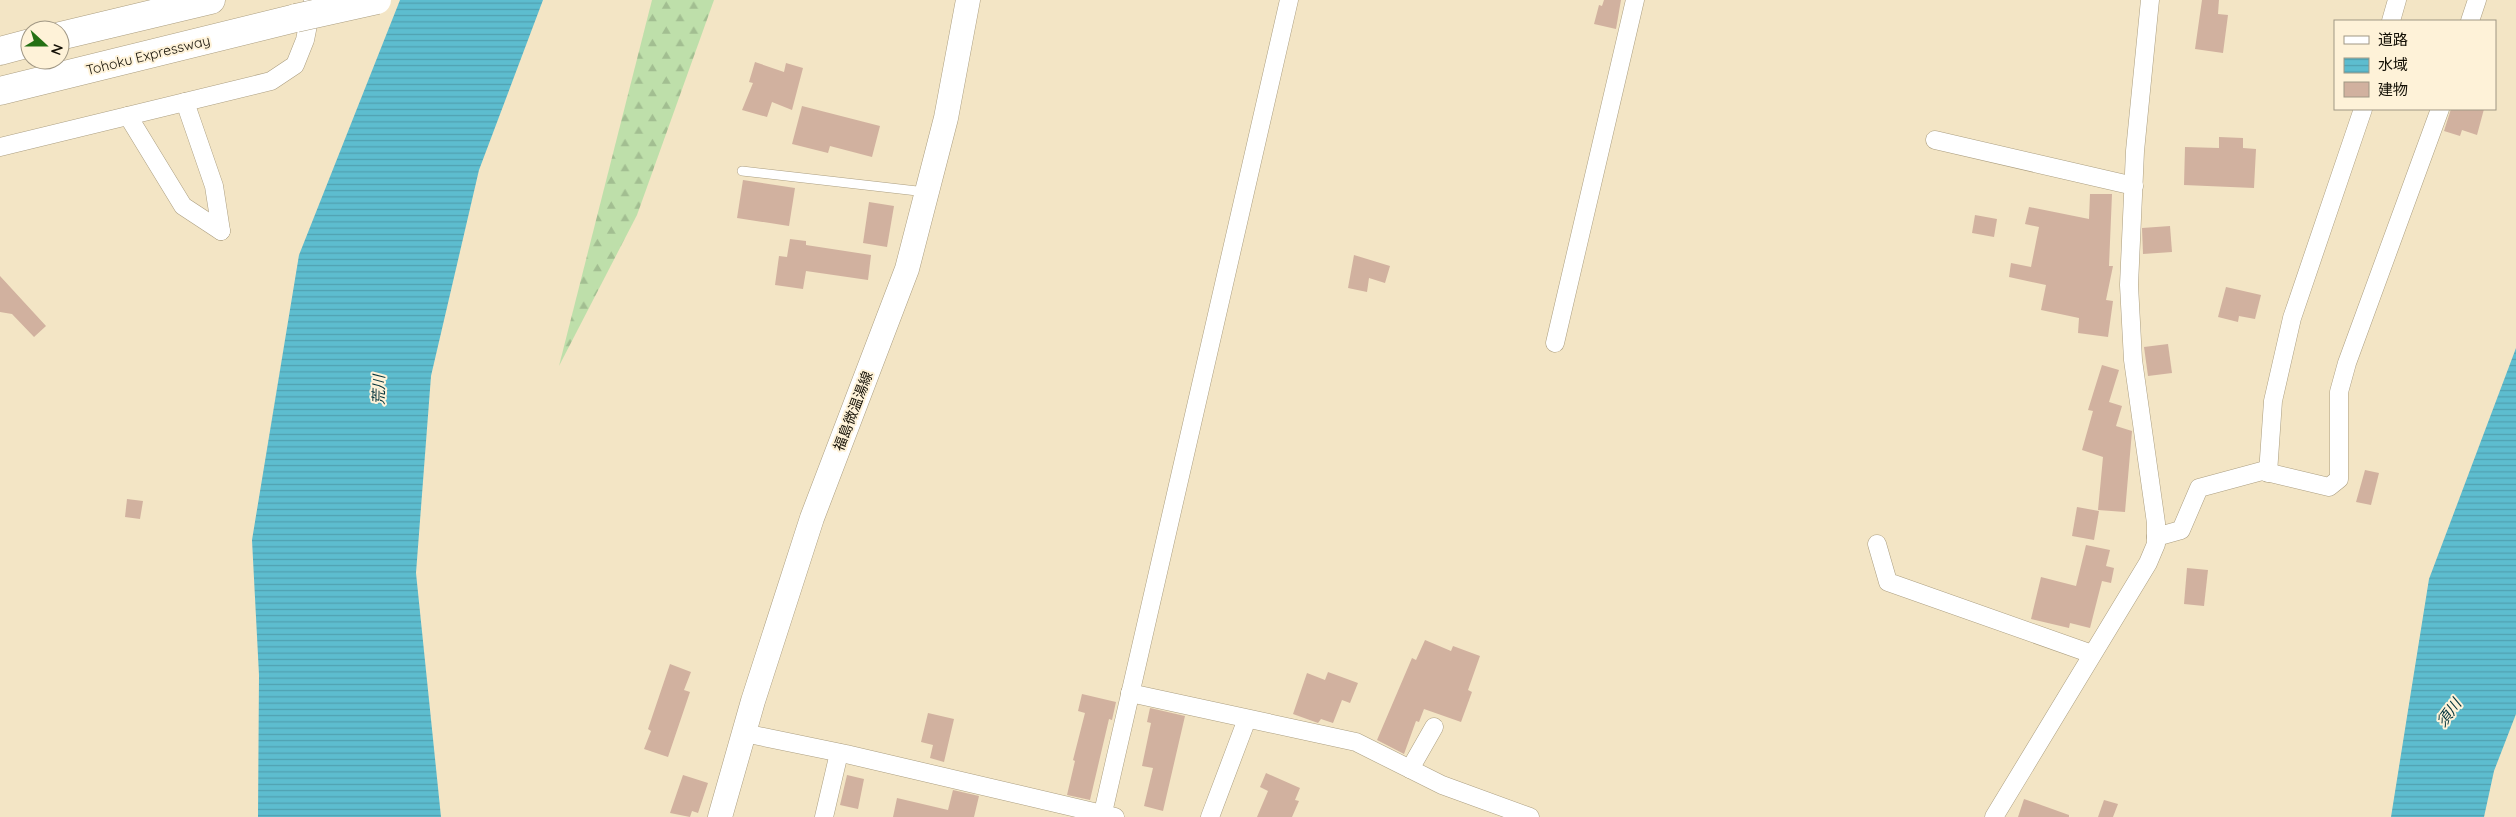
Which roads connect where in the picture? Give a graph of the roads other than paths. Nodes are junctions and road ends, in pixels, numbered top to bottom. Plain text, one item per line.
1 (211, 0) edge
2 (376, 0) edge
3 (968, 0) edge
4 (1289, 0) edge
5 (1635, 0) edge
6 (2150, 0) edge
7 (2397, 0) edge
8 (2477, 0) edge
9 (305, 9) edge
10 (2390, 20) edge
11 (2470, 20) edge
12 (70, 34) edge
13 (20, 46) edge
14 (0, 51) edge
15 (0, 92) edge
16 (185, 102) junction
17 (2363, 110) edge
18 (2440, 110) edge
19 (128, 116) junction
20 (1935, 140) dead end
21 (0, 148) edge
22 (742, 171) dead end
23 (2134, 186) junction
24 (927, 192) junction
25 (1555, 342) dead end
26 (2268, 473) junction
27 (2156, 537) junction
28 (1877, 544) dead end
29 (2092, 654) junction
30 (1130, 693) junction
31 (1247, 719) junction
32 (1434, 727) dead end
33 (744, 733) junction
34 (839, 753) junction
35 (1410, 769) junction
36 (1106, 816) edge
37 (720, 817) edge
38 (824, 817) edge
39 (1210, 817) edge
40 (1530, 817) edge
41 (1994, 817) edge

1 - 12 highway
2 - 9 highway, Tohoku Expressway, bridge
3 - 24 main road, 福島微温湯線
4 - 30 street
5 - 25 street
6 - 23 street
7 - 10 street
8 - 11 street
9 - 15 highway, Tohoku Expressway
9 - 16 street
13 - 14 highway
16 - 19 street
16 - 19 street
17 - 26 street
18 - 26 street
19 - 21 street
20 - 23 street
22 - 24 lane
23 - 27 street
24 - 33 main road, 福島微温湯線
26 - 27 street
27 - 29 street
28 - 29 street
29 - 41 street
30 - 31 street
30 - 36 street
31 - 35 street
31 - 39 street
32 - 35 street
33 - 34 street
33 - 37 main road, 福島微温湯線
34 - 36 street
34 - 38 street
35 - 40 street

